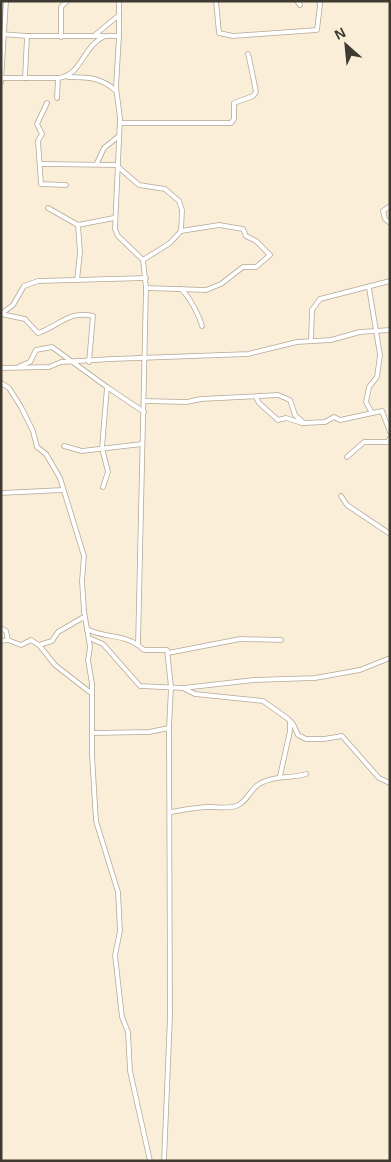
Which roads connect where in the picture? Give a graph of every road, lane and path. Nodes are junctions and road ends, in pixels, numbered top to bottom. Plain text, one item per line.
1 (6, 1) edge
2 (67, 1) edge
3 (120, 1) edge
4 (216, 1) edge
5 (321, 2) edge
6 (119, 15) junction
7 (3, 34) edge
8 (95, 35) junction
9 (26, 36) junction
10 (103, 36) junction
11 (119, 36) junction
12 (61, 37) junction
13 (248, 54) dead end
14 (2, 62) edge
15 (68, 77) junction
16 (2, 78) edge
17 (25, 78) junction
18 (58, 78) junction
19 (1, 82) edge
20 (116, 90) junction
21 (58, 98) dead end
22 (47, 104) dead end
23 (120, 123) junction
24 (118, 136) junction
25 (96, 163) junction
26 (41, 164) junction
27 (116, 165) junction
28 (66, 185) dead end
29 (390, 206) edge
30 (48, 208) dead end
31 (114, 218) junction
32 (390, 222) edge
33 (78, 224) junction
34 (181, 231) junction
35 (143, 260) junction
36 (146, 278) junction
37 (77, 280) junction
38 (390, 281) edge
39 (382, 285) junction
40 (390, 285) edge
41 (146, 288) junction
42 (369, 288) junction
43 (181, 289) junction
44 (1, 314) edge
45 (202, 326) dead end
46 (390, 330) edge
47 (377, 331) junction
48 (311, 340) junction
49 (144, 359) junction
50 (74, 362) junction
51 (90, 362) junction
52 (17, 367) junction
53 (1, 368) edge
54 (1, 384) edge
55 (107, 387) junction
56 (256, 397) junction
57 (144, 401) junction
58 (144, 412) junction
59 (372, 413) junction
60 (304, 423) junction
61 (390, 432) edge
62 (390, 438) edge
63 (142, 444) junction
64 (64, 446) dead end
65 (102, 448) junction
66 (347, 457) dead end
67 (103, 487) dead end
68 (63, 490) junction
69 (1, 493) edge
70 (341, 496) dead end
71 (390, 534) edge
72 (85, 619) junction
73 (1, 628) edge
74 (86, 629) junction
75 (89, 638) junction
76 (8, 640) junction
77 (281, 640) dead end
78 (1, 641) edge
79 (39, 645) junction
80 (138, 645) junction
81 (168, 652) junction
82 (390, 658) edge
83 (171, 687) junction
84 (183, 688) junction
85 (91, 693) junction
86 (290, 721) junction
87 (169, 728) junction
88 (93, 733) junction
89 (306, 774) dead end
90 (280, 776) junction
91 (390, 782) edge
92 (171, 812) junction
93 (150, 1161) edge
94 (164, 1161) edge

1 - 7 street
2 - 12 street
3 - 6 street
4 - 5 street
6 - 8 street
6 - 11 street
7 - 9 street
7 - 14 street
8 - 10 street
8 - 12 street
9 - 12 street
9 - 17 street
10 - 11 street
10 - 15 street
11 - 20 street
13 - 23 street
14 - 16 street
15 - 18 street
15 - 20 street
16 - 17 street
16 - 19 street
17 - 18 street
18 - 21 street
20 - 23 street
22 - 26 street
23 - 24 street
24 - 25 street
24 - 27 street
25 - 26 street
25 - 27 street
26 - 28 street
27 - 31 street
27 - 34 street
29 - 32 street
30 - 33 street
31 - 33 street
31 - 35 street
33 - 37 street
34 - 35 street
34 - 43 street
35 - 36 street
36 - 37 street
36 - 41 street
37 - 44 street
38 - 39 street
39 - 40 street
39 - 42 street
41 - 43 street
41 - 49 street
42 - 47 street
42 - 48 street
43 - 45 street
44 - 51 street
46 - 47 street
47 - 48 street
47 - 59 street
48 - 49 street
49 - 51 street
49 - 57 street
50 - 51 street
50 - 52 street
50 - 52 street
50 - 55 street
52 - 53 street
54 - 68 street
55 - 58 street
55 - 65 street
56 - 57 street
56 - 60 street
56 - 60 street
57 - 58 street
58 - 63 street
59 - 60 street
59 - 61 street
62 - 66 street
63 - 65 street
63 - 80 street
64 - 65 street
65 - 67 street
68 - 69 street
68 - 72 street
70 - 71 street
72 - 74 street
72 - 79 street
73 - 76 street
74 - 75 street
74 - 80 street
75 - 83 street
75 - 85 street
76 - 78 street
76 - 79 street
77 - 81 street
79 - 85 street
80 - 81 street
81 - 83 street
82 - 84 street
83 - 84 street
83 - 87 street
84 - 86 street
85 - 88 street
86 - 90 street
86 - 91 street
87 - 88 street
87 - 92 street
88 - 93 street
89 - 90 street
90 - 92 street
92 - 94 street

